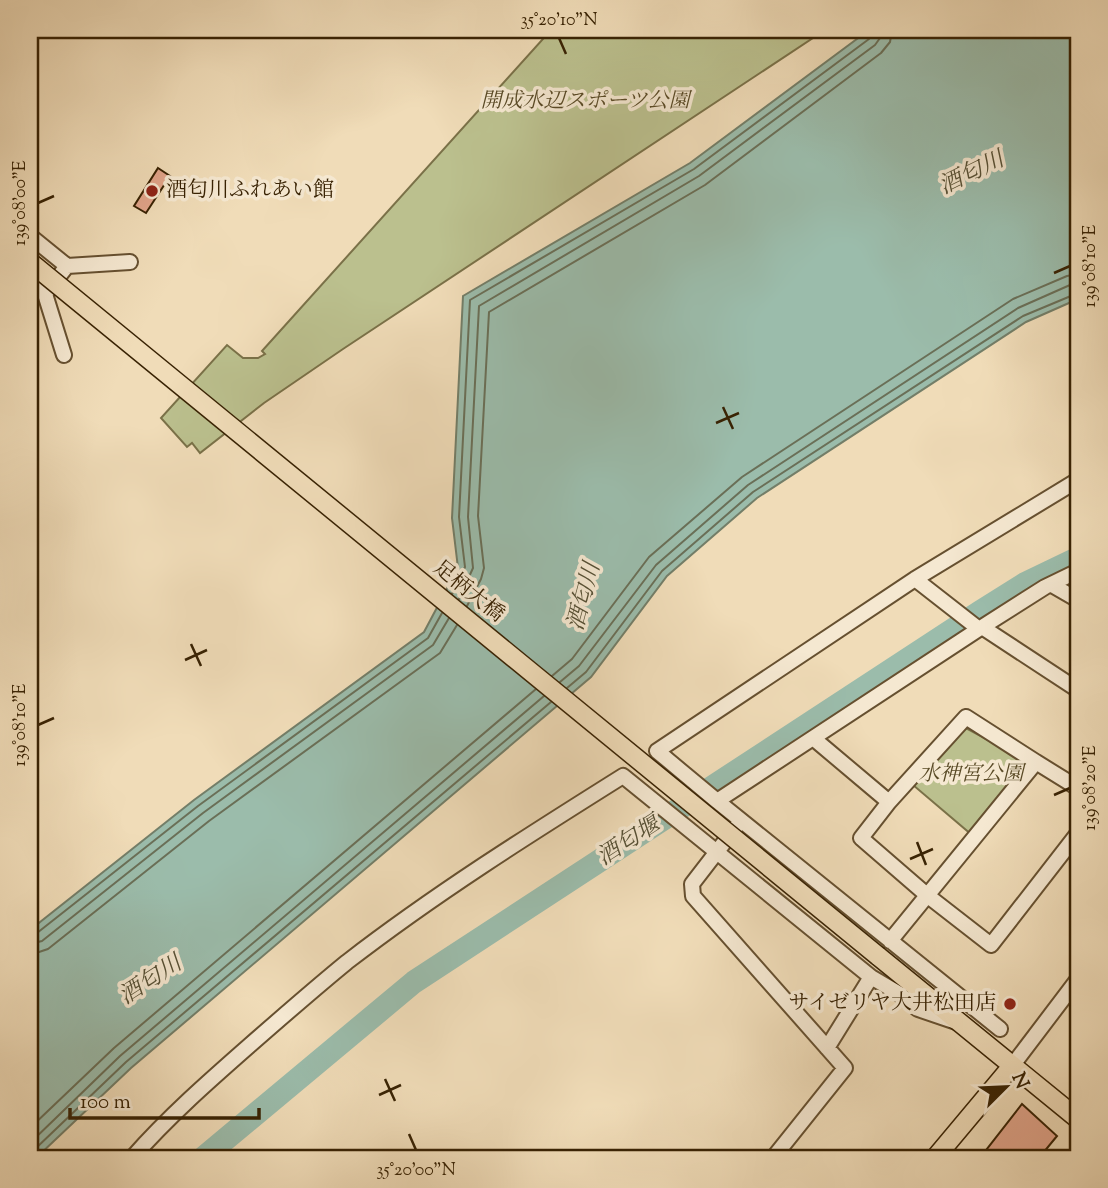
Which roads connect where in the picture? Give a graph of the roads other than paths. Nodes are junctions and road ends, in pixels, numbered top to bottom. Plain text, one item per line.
1 (30, 236) edge
2 (30, 262) edge
3 (130, 262) dead end
4 (67, 266) junction
5 (30, 282) edge
6 (45, 294) junction
7 (64, 355) dead end
8 (1078, 480) edge
9 (1078, 570) edge
10 (915, 579) junction
11 (1052, 585) junction
12 (1078, 600) edge
13 (975, 624) junction
14 (1078, 690) edge
15 (813, 738) junction
16 (1037, 762) junction
17 (1078, 788) edge
18 (710, 795) junction
19 (889, 802) junction
20 (741, 821) junction
21 (1078, 833) edge
22 (716, 852) junction
23 (928, 896) junction
24 (890, 941) junction
25 (871, 977) junction
26 (1078, 979) edge
27 (960, 1024) junction
28 (1000, 1029) dead end
29 (827, 1048) junction
30 (1012, 1066) junction
31 (1078, 1119) edge
32 (132, 1158) edge
33 (773, 1158) edge
34 (935, 1158) edge

1 - 4 street
2 - 27 main road, 足柄大橋, bridge
3 - 4 street
4 - 6 street
5 - 6 street
6 - 7 street
8 - 10 street
9 - 11 street
10 - 13 street
10 - 18 street
11 - 12 street
11 - 13 street
13 - 14 street
13 - 15 street
15 - 18 street
15 - 19 street
16 - 17 street
16 - 19 street
16 - 23 street
18 - 20 street
19 - 23 street
20 - 22 street
20 - 24 street
21 - 23 street
22 - 25 street
22 - 29 street
22 - 32 street
23 - 24 street
24 - 28 street
25 - 27 street
25 - 29 street
26 - 30 street
27 - 30 main road, 足柄大橋
29 - 33 street
30 - 31 main road, 足柄大橋
30 - 34 main road

